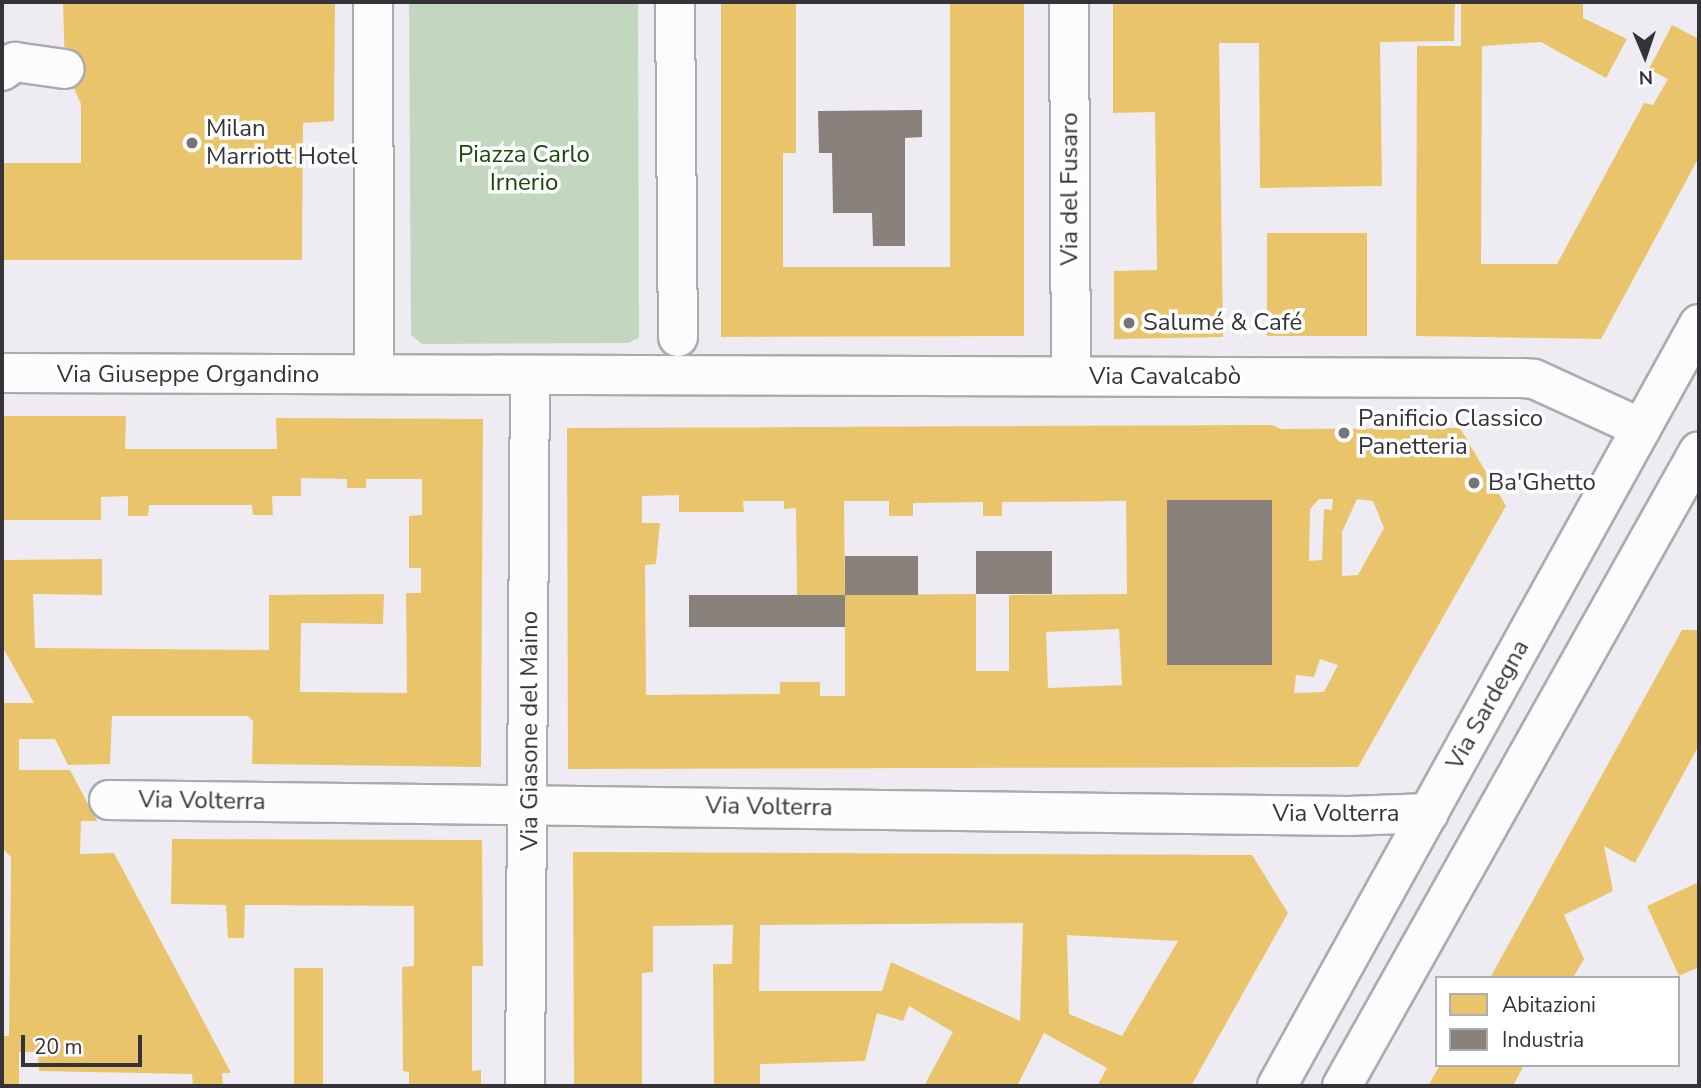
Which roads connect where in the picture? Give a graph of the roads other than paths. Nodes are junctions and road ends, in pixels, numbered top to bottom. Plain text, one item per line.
1 (373, 2) edge
2 (675, 2) edge
3 (1069, 2) edge
4 (65, 69) dead end
5 (2, 71) edge
6 (1699, 324) edge
7 (678, 337) dead end
8 (2, 373) edge
9 (374, 374) junction
10 (530, 375) junction
11 (1071, 376) junction
12 (1641, 428) junction
13 (1698, 455) edge
14 (109, 800) dead end
15 (530, 804) junction
16 (1429, 813) junction
17 (1484, 829) junction
18 (525, 1086) edge
19 (1278, 1086) edge
20 (1342, 1086) edge

1 - 9 street
2 - 7 street
3 - 11 street, Via del Fusaro
4 - 5 street
6 - 12 street, Via Sardegna
8 - 9 street, Via Giuseppe Organdino
9 - 10 street
10 - 11 street, Via Cavalcabò
10 - 15 street, Via Giasone del Maino
11 - 12 street, Via Cavalcabò
12 - 13 street, Via Cavalcabò
12 - 16 street, Via Sardegna
13 - 17 street
14 - 15 street, Via Volterra
15 - 16 street, Via Volterra
15 - 18 street, Via Giasone del Maino
16 - 17 street, Via Volterra
16 - 19 street, Via Sardegna
17 - 20 street

